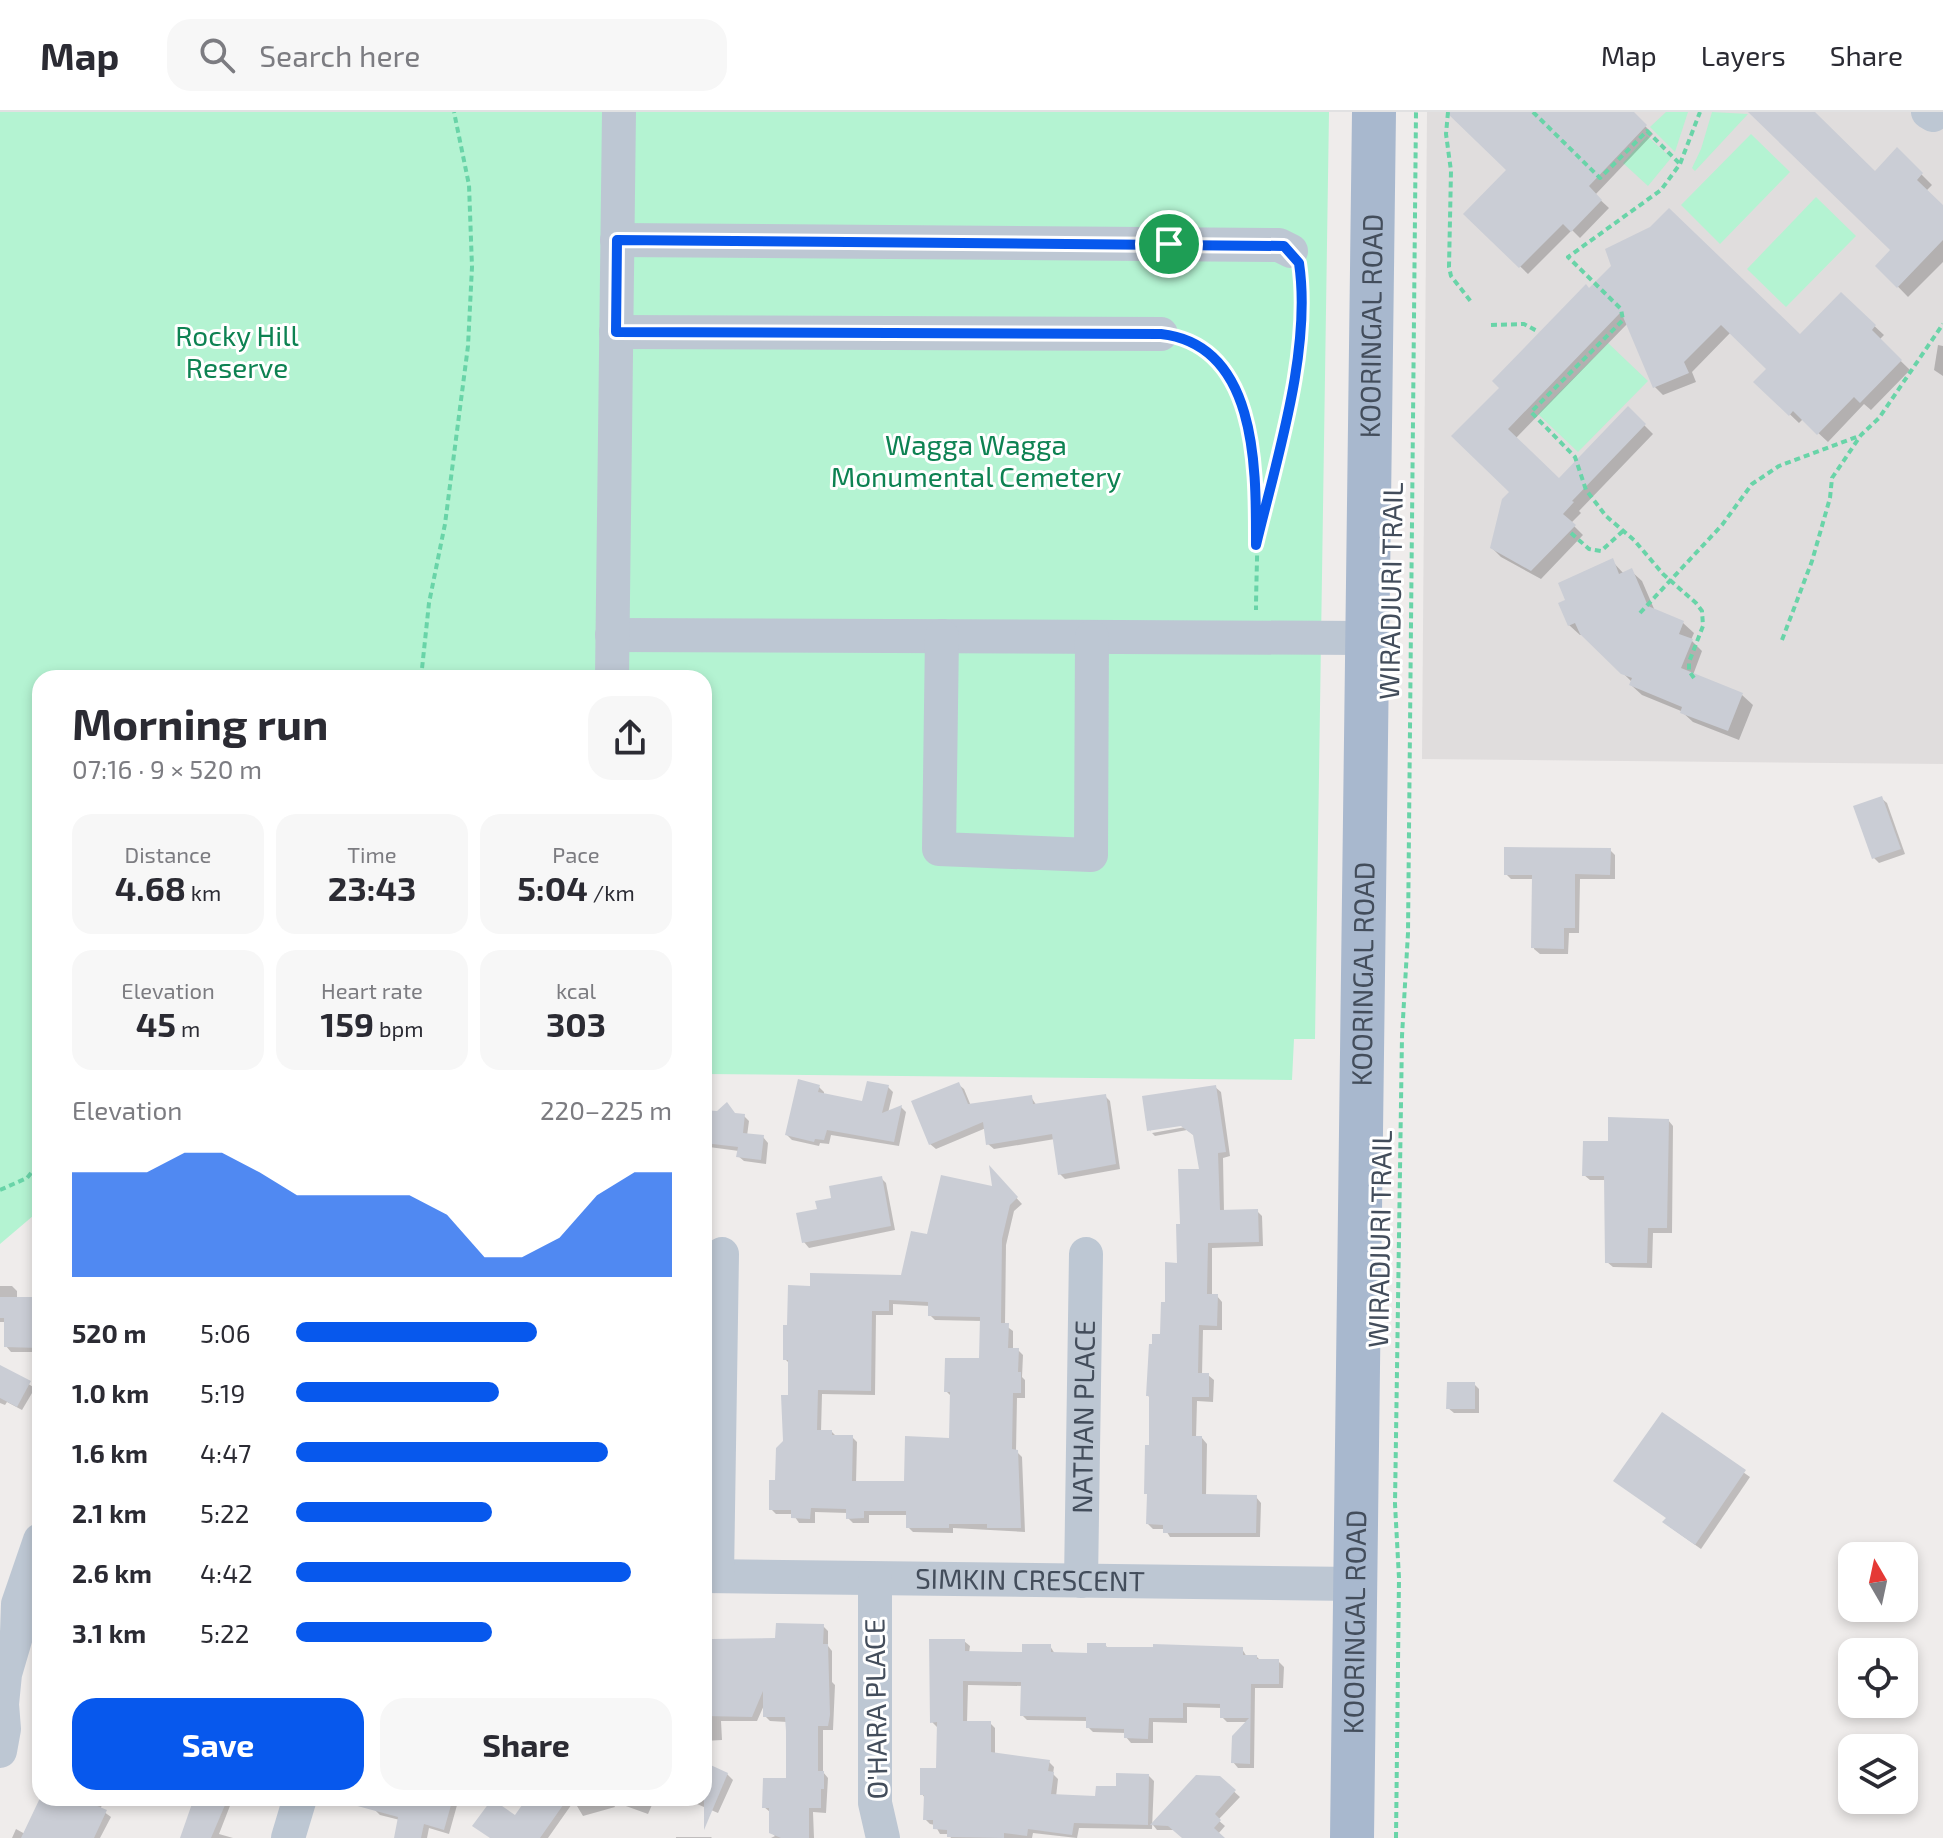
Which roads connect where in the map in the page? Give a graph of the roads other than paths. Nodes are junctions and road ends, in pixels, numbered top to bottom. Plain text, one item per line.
1 (619, 112) edge
2 (1374, 112) edge
3 (617, 240) junction
4 (1291, 251) road end
5 (616, 332) junction
6 (1161, 334) road end
7 (612, 635) junction
8 (942, 636) junction
9 (1092, 637) junction
10 (1366, 638) junction
11 (612, 670) edge
12 (722, 1254) dead end
13 (1086, 1254) dead end
14 (712, 1522) edge
15 (32, 1559) edge
16 (712, 1576) edge
17 (875, 1579) junction
18 (1081, 1581) junction
19 (1356, 1584) junction
20 (9, 1614) edge
21 (0, 1751) edge
22 (298, 1806) edge
23 (288, 1838) edge
24 (883, 1838) edge
25 (1352, 1838) edge

1 - 3 street
2 - 10 main road, KOORINGAL ROAD
3 - 4 street
3 - 5 street
5 - 6 street
5 - 7 street
7 - 8 street
7 - 11 street
8 - 9 street
8 - 9 street
9 - 10 street
10 - 19 main road, KOORINGAL ROAD
12 - 14 street
13 - 18 street, NATHAN PLACE
15 - 20 street
16 - 17 street, SIMKIN CRESCENT
17 - 18 street, SIMKIN CRESCENT
17 - 24 street, O'HARA PLACE
18 - 19 street, SIMKIN CRESCENT
19 - 25 main road, KOORINGAL ROAD
20 - 21 street
22 - 23 street

